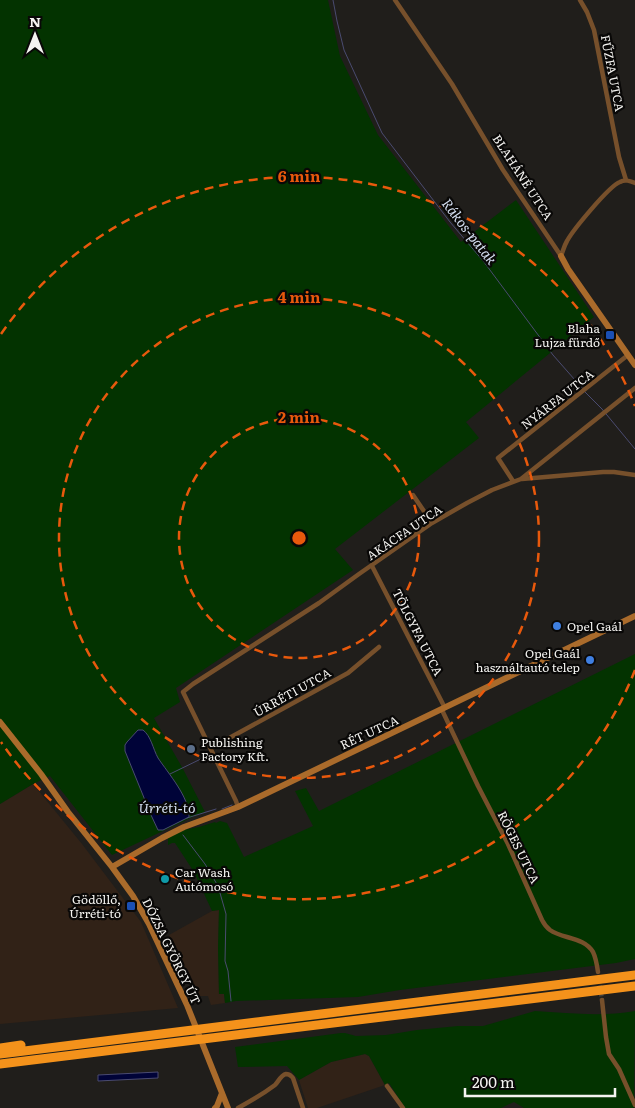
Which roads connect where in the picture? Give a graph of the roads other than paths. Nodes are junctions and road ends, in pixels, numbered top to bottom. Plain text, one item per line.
1 (395, 0) edge
2 (580, 0) edge
3 (626, 180) junction
4 (635, 183) edge
5 (561, 256) junction
6 (628, 355) junction
7 (635, 365) edge
8 (635, 388) edge
9 (635, 475) edge
10 (521, 479) junction
11 (513, 481) junction
12 (413, 495) dead end
13 (432, 523) junction
14 (372, 566) junction
15 (635, 616) edge
16 (379, 647) dead end
17 (444, 709) junction
18 (0, 722) edge
19 (210, 748) junction
20 (238, 807) junction
21 (112, 866) junction
22 (598, 972) tunnel mouth
23 (635, 975) edge
24 (635, 986) edge
25 (602, 1000) tunnel mouth
26 (79, 1044) junction
27 (0, 1048) edge
28 (0, 1054) edge
29 (67, 1056) junction
30 (0, 1064) edge
31 (0, 1070) edge
32 (388, 1086) dead end
33 (222, 1093) junction
34 (635, 1105) edge
35 (215, 1108) edge
36 (228, 1108) edge
37 (238, 1108) edge
38 (302, 1108) edge
39 (403, 1108) edge

1 - 5 street, BLAHÁNÉ UTCA
2 - 3 street, FŰZFA UTCA
3 - 4 street
3 - 5 street
5 - 6 street, BLAHÁNÉ UTCA
6 - 7 street, BLAHÁNÉ UTCA
6 - 11 street, NYÁRFA UTCA
8 - 10 street, AKÁCFA UTCA
9 - 10 street
10 - 11 street, AKÁCFA UTCA
11 - 13 street, AKÁCFA UTCA
12 - 13 street
13 - 14 street, AKÁCFA UTCA
14 - 17 street, TÖLGYFA UTCA
14 - 19 street, AKÁCFA UTCA
15 - 17 street, RÉT UTCA
16 - 19 street, ÚRRÉTI UTCA
17 - 20 street, RÉT UTCA
17 - 22 street, RÖGES UTCA
18 - 21 street, DÓZSA GYÖRGY ÚT
19 - 20 street
20 - 21 street, RÉT UTCA
21 - 33 street, DÓZSA GYÖRGY ÚT
23 - 26 highway
24 - 29 highway
25 - 34 street
26 - 27 highway
26 - 28 highway
29 - 30 highway
29 - 31 highway
32 - 39 street
33 - 35 street
33 - 36 street, DÓZSA GYÖRGY ÚT
37 - 38 street

